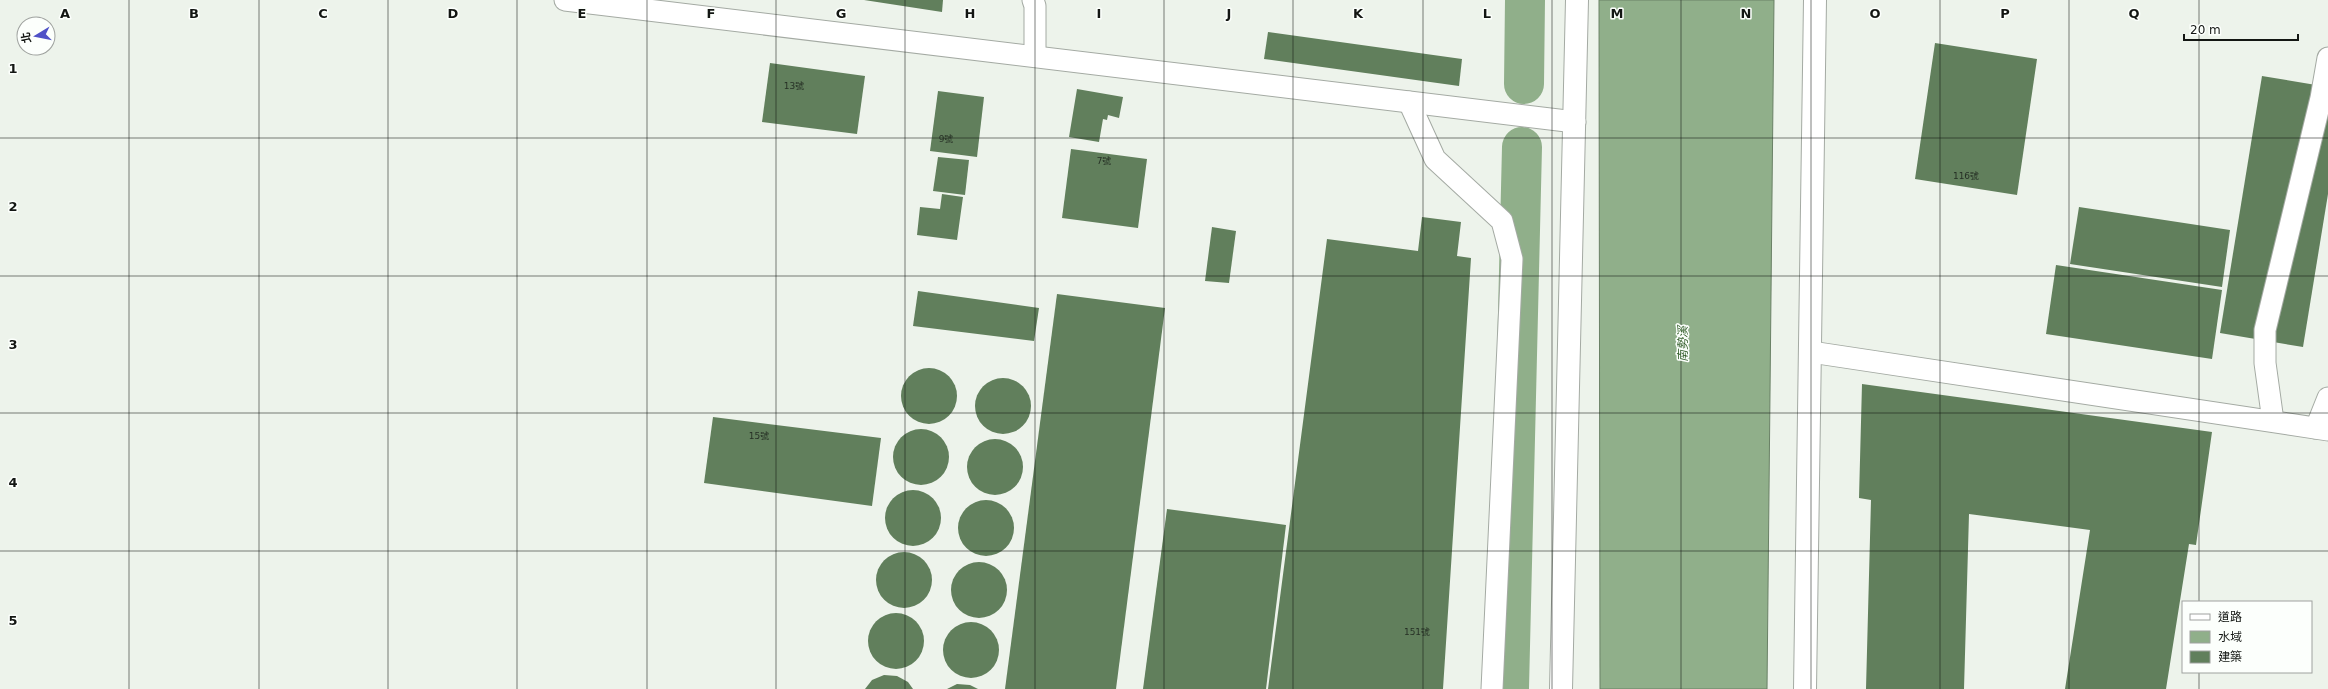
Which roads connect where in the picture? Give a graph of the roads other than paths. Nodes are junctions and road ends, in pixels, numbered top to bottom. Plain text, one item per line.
1 (565, 0) edge
2 (1033, 0) edge
3 (1577, 0) edge
4 (1815, 0) edge
5 (1034, 56) junction
6 (2328, 58) edge
7 (1409, 102) junction
8 (1575, 122) junction
9 (1811, 352) junction
10 (2328, 398) edge
11 (2273, 421) junction
12 (2322, 429) edge
13 (1492, 689) edge
14 (1561, 689) edge
15 (1805, 689) edge

1 - 5 lane
2 - 5 lane
3 - 8 street
4 - 9 street
5 - 7 lane
6 - 11 lane
7 - 8 lane
7 - 13 lane
8 - 14 street
9 - 11 lane
9 - 15 street
10 - 12 lane
11 - 12 lane

